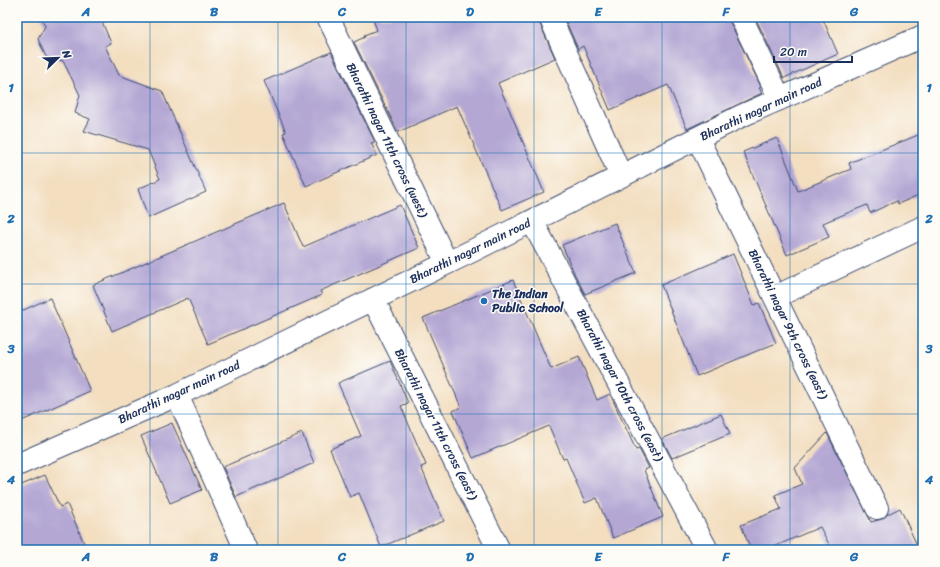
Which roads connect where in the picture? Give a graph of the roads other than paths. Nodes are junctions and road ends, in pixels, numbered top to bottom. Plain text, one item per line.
1 (328, 17) edge
2 (550, 17) edge
3 (741, 17) edge
4 (923, 36) edge
5 (780, 99) junction
6 (698, 139) junction
7 (621, 176) junction
8 (532, 221) junction
9 (923, 227) edge
10 (447, 263) junction
11 (775, 297) junction
12 (373, 298) junction
13 (177, 395) junction
14 (17, 466) edge
15 (878, 508) dead end
16 (246, 550) edge
17 (499, 550) edge
18 (707, 550) edge

1 - 10 street, Bharathi nagar 11th cross (west)
2 - 7 street
3 - 5 street
4 - 5 street, Bharathi nagar main road
5 - 6 street, Bharathi nagar main road
6 - 7 street, Bharathi nagar main road
6 - 11 street, Bharathi nagar 9th cross (east)
7 - 8 street, Bharathi nagar main road
8 - 10 street, Bharathi nagar main road
8 - 18 street, Bharathi nagar 10th cross (east)
9 - 11 street
10 - 12 street, Bharathi nagar main road
11 - 15 street, Bharathi nagar 9th cross (east)
12 - 13 street, Bharathi nagar main road
12 - 17 street, Bharathi nagar 11th cross (east)
13 - 14 street, Bharathi nagar main road
13 - 16 street

